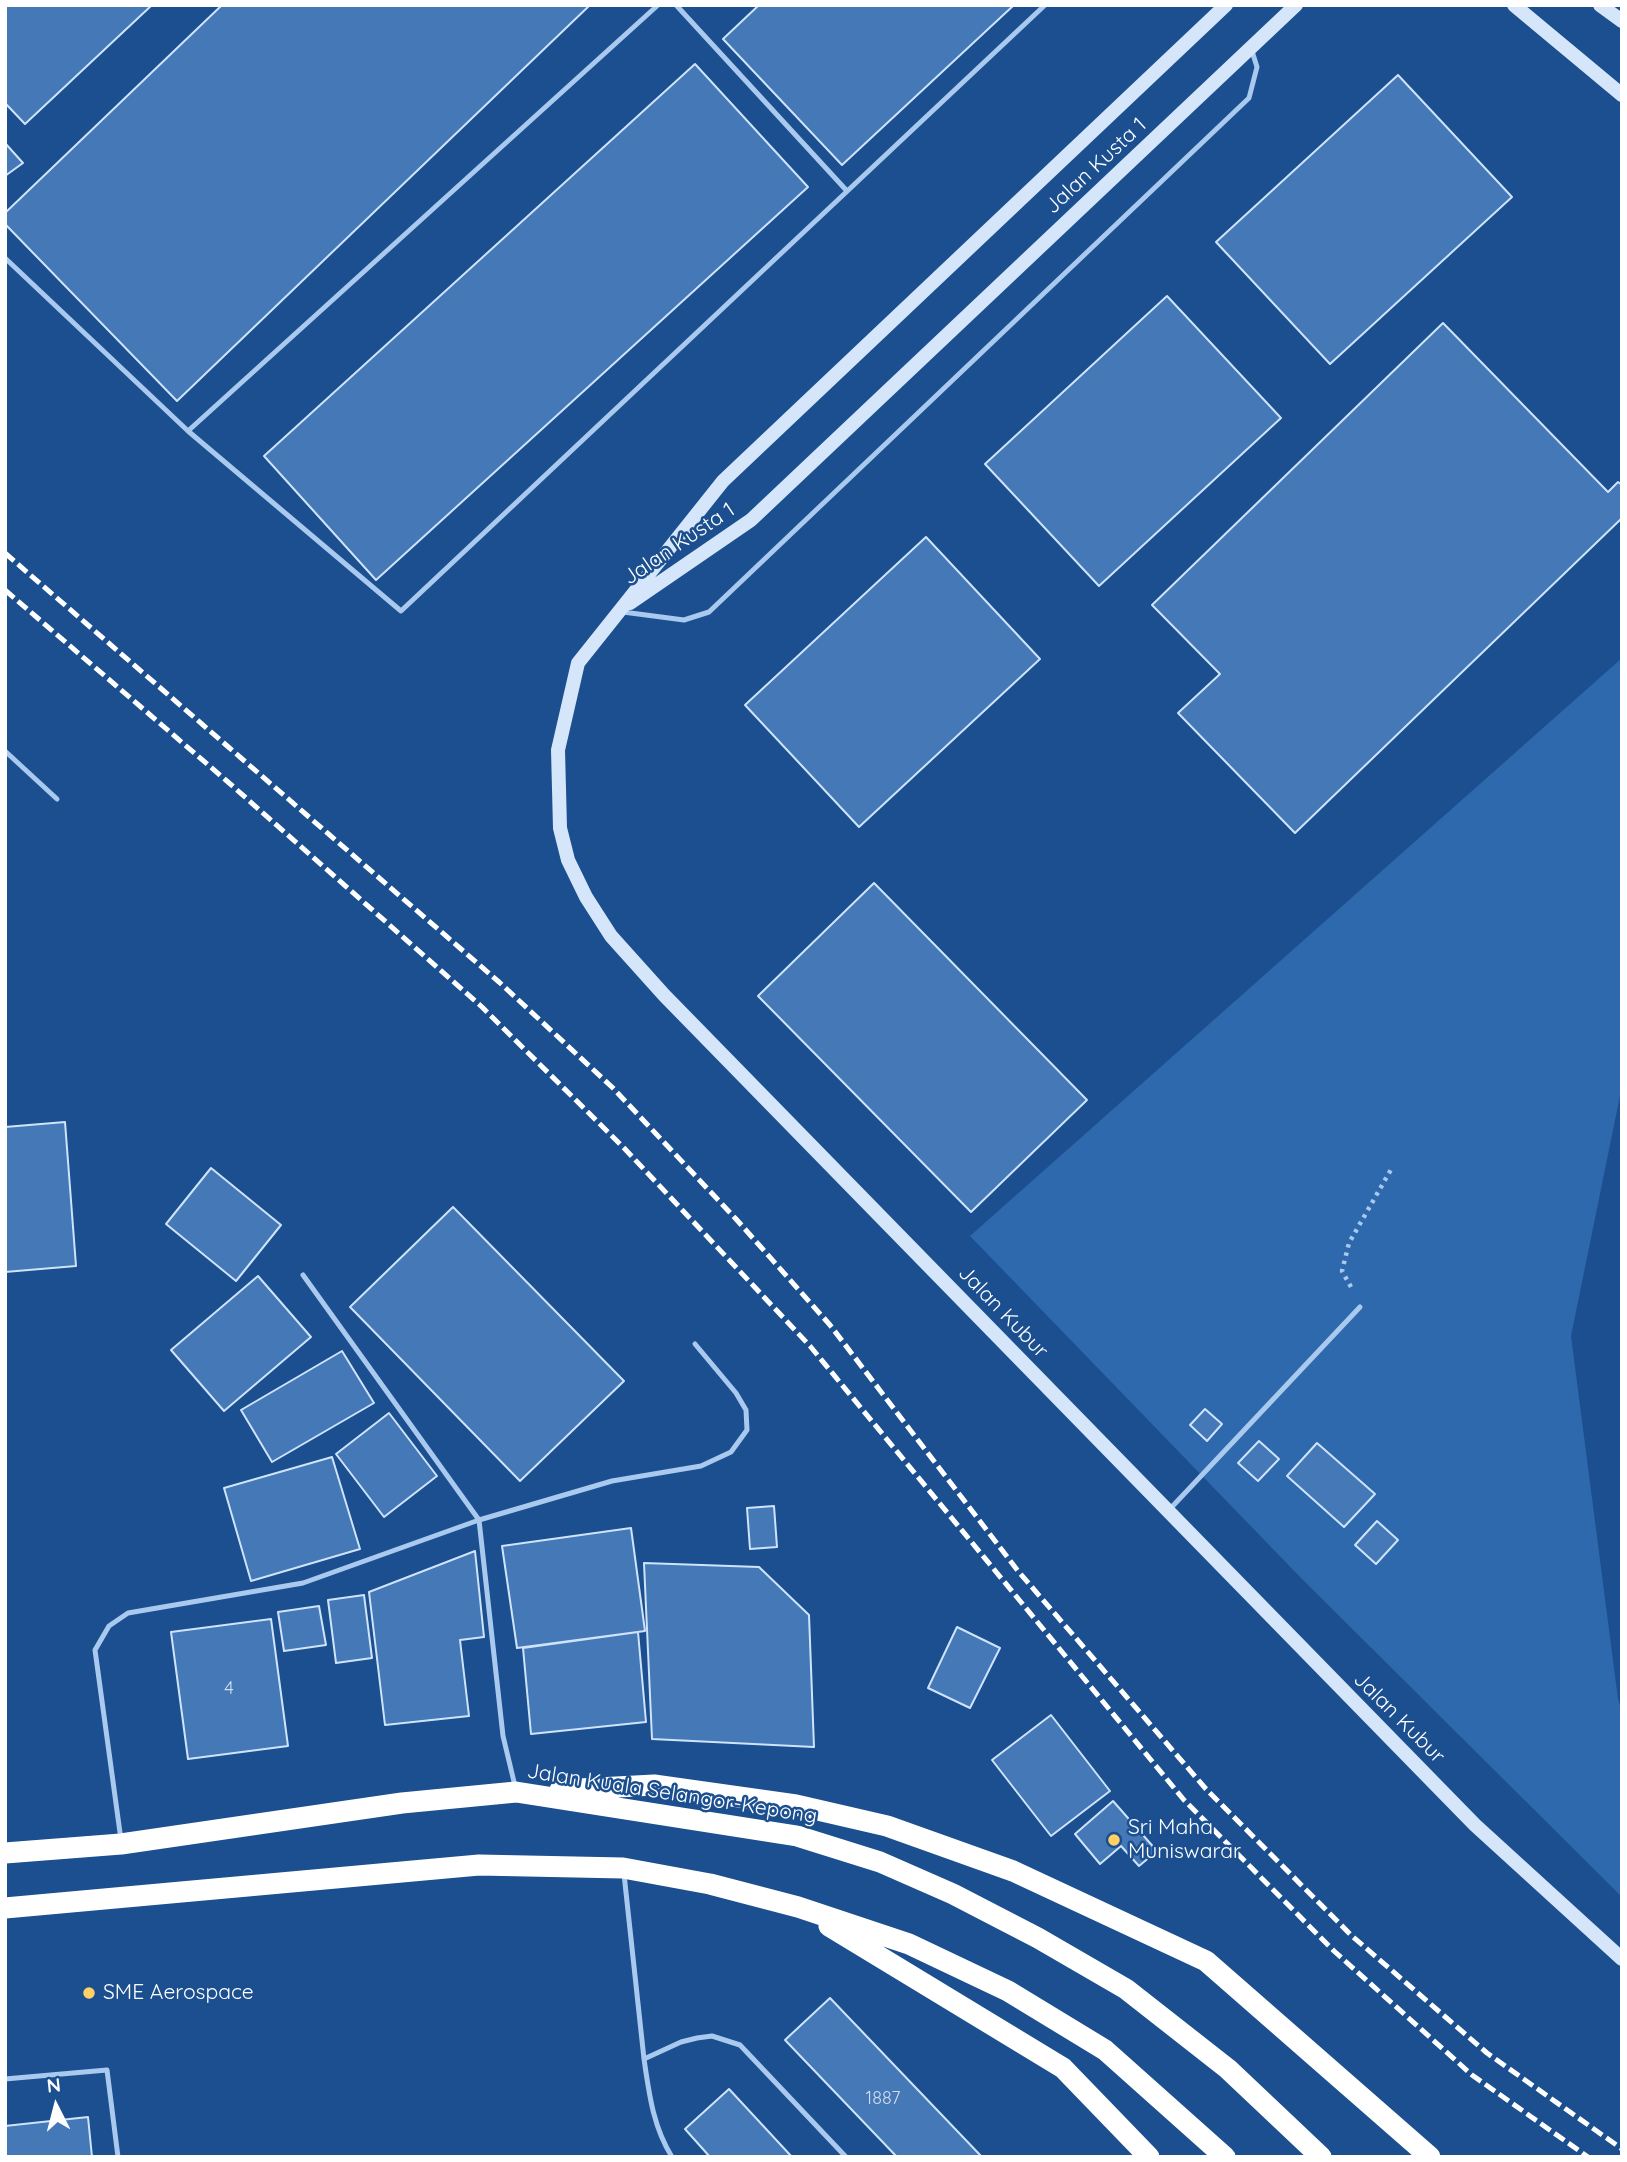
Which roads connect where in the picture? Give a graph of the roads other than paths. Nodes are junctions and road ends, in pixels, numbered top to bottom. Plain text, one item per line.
1 (658, 5) edge
2 (676, 5) edge
3 (1045, 5) edge
4 (1226, 5) edge
5 (1296, 5) edge
6 (1514, 5) edge
7 (1600, 5) edge
8 (1622, 14) edge
9 (1622, 21) edge
10 (1252, 48) junction
11 (1622, 95) edge
12 (847, 191) junction
13 (5, 258) edge
14 (188, 431) junction
15 (617, 611) junction
16 (5, 751) edge
17 (57, 799) dead end
18 (303, 1275) dead end
19 (1360, 1307) road end
20 (695, 1344) dead end
21 (1167, 1512) junction
22 (479, 1520) junction
23 (516, 1792) junction
24 (121, 1843) junction
25 (5, 1853) edge
26 (623, 1868) junction
27 (798, 1907) junction
28 (5, 1908) edge
29 (1622, 1959) edge
30 (643, 2059) junction
31 (5, 2079) edge
32 (118, 2157) edge
33 (672, 2157) edge
34 (846, 2157) edge
35 (1149, 2157) edge
36 (1224, 2157) edge
37 (1321, 2157) edge
38 (1430, 2157) edge

1 - 14 lane
2 - 12 lane
3 - 12 lane
4 - 15 street, Jalan Kusta 1
5 - 10 street, Jalan Kusta 1
6 - 11 street
7 - 8 street
7 - 9 street
10 - 15 street, Jalan Kusta 1
10 - 15 lane
12 - 14 lane
13 - 14 lane
15 - 21 street, Jalan Kubur
16 - 17 lane
18 - 22 lane
19 - 21 lane
20 - 22 lane
21 - 29 street, Jalan Kubur
22 - 23 lane
22 - 24 lane
23 - 24 highway, Jalan Kuala Selangor-Kepong
23 - 37 highway, Jalan Kuala Selangor-Kepong
23 - 38 highway
24 - 25 highway, Jalan Kuala Selangor-Kepong
26 - 27 highway
26 - 28 highway
26 - 30 lane
27 - 35 highway
27 - 36 highway
30 - 33 lane
30 - 34 lane
31 - 32 lane

